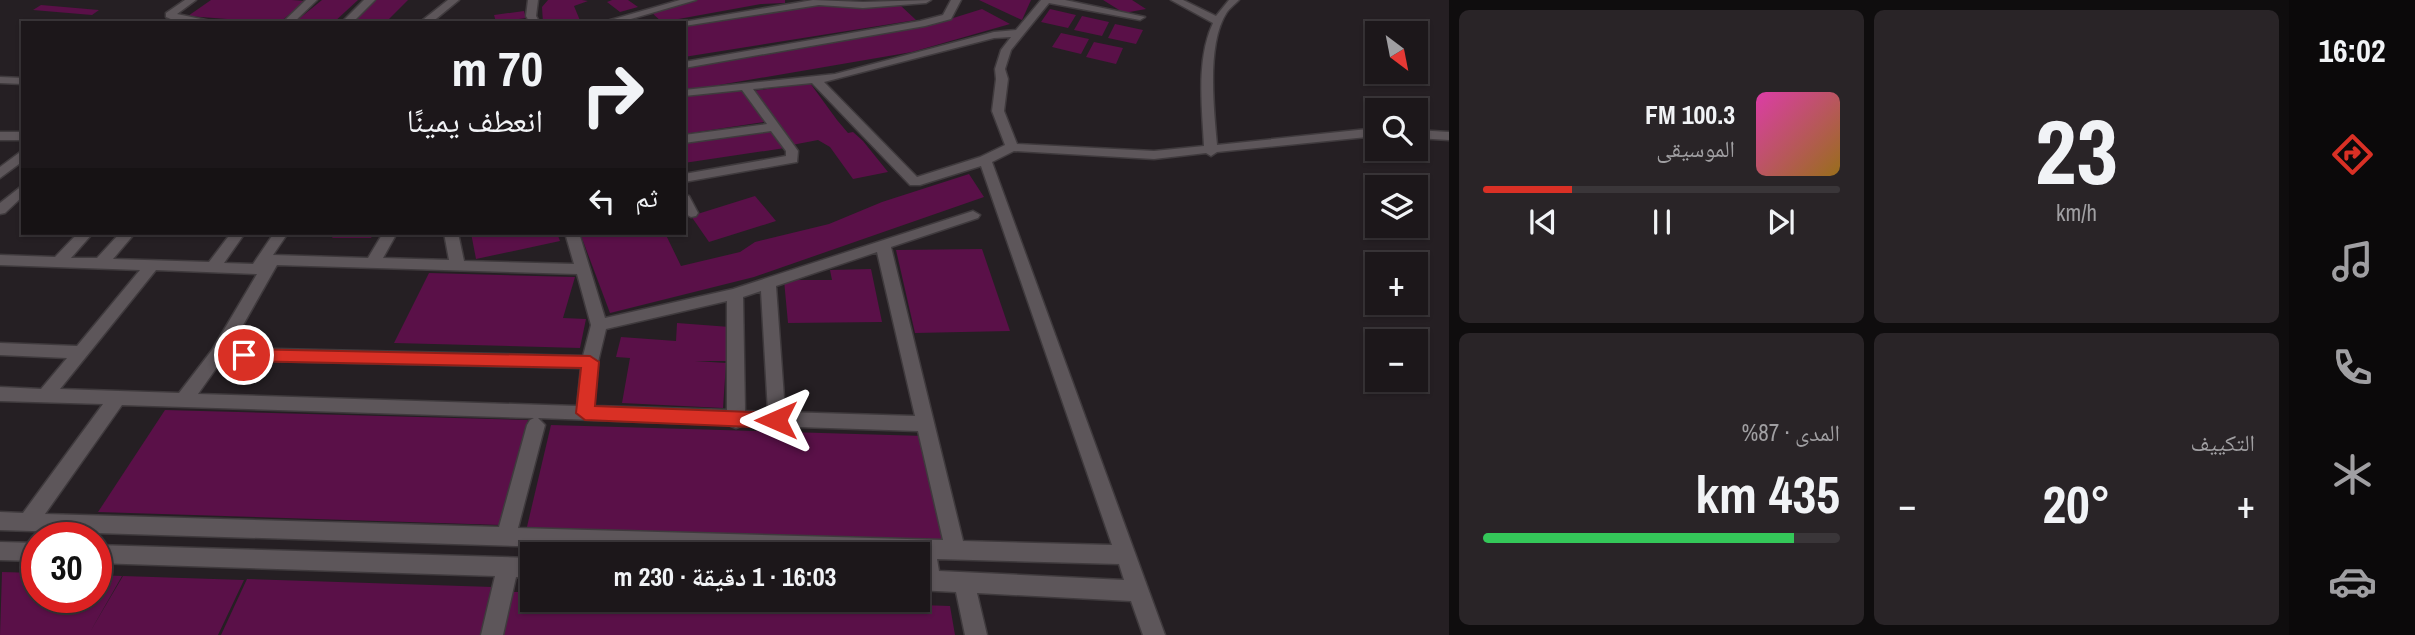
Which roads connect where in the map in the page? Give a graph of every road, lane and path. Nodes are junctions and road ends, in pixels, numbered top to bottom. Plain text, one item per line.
1 (191, 0) edge
2 (312, 0) edge
3 (370, 0) edge
4 (454, 0) edge
5 (533, 0) edge
6 (691, 0) edge
7 (926, 0) edge
8 (956, 0) edge
9 (1047, 0) edge
10 (1176, 0) edge
11 (1234, 0) edge
12 (645, 14) junction
13 (1140, 18) dead end
14 (185, 21) edge
15 (289, 21) edge
16 (348, 21) edge
17 (427, 21) edge
18 (534, 21) edge
19 (614, 21) edge
20 (651, 21) edge
21 (1217, 21) junction
22 (686, 22) edge
23 (1021, 33) junction
24 (686, 65) edge
25 (0, 80) edge
26 (816, 80) junction
27 (20, 81) edge
28 (745, 86) junction
29 (686, 93) edge
30 (0, 94) edge
31 (774, 127) junction
32 (1365, 133) edge
33 (1428, 135) edge
34 (0, 136) edge
35 (21, 136) edge
36 (1449, 136) edge
37 (686, 139) edge
38 (1012, 147) junction
39 (1211, 152) junction
40 (21, 156) edge
41 (985, 160) junction
42 (0, 174) edge
43 (686, 178) edge
44 (21, 191) edge
45 (686, 203) edge
46 (0, 210) edge
47 (691, 213) dead end
48 (973, 215) dead end
49 (84, 235) edge
50 (126, 235) edge
51 (237, 235) edge
52 (280, 235) edge
53 (389, 235) edge
54 (451, 235) edge
55 (573, 235) edge
56 (883, 246) junction
57 (0, 260) edge
58 (273, 260) junction
59 (59, 262) junction
60 (101, 264) junction
61 (372, 264) junction
62 (152, 265) junction
63 (457, 265) junction
64 (213, 267) junction
65 (257, 269) junction
66 (582, 269) junction
67 (768, 283) junction
68 (735, 294) junction
69 (599, 325) junction
70 (0, 349) edge
71 (82, 352) junction
72 (218, 354) junction
73 (590, 362) junction
74 (0, 394) edge
75 (46, 396) junction
76 (117, 399) junction
77 (183, 400) junction
78 (585, 413) junction
79 (776, 420) junction
80 (736, 421) junction
81 (927, 424) junction
82 (536, 425) dead end
83 (0, 521) edge
84 (28, 522) joint
85 (112, 524) edge
86 (506, 536) junction
87 (716, 542) edge
88 (930, 548) edge
89 (955, 550) junction
90 (21, 552) edge
91 (1, 553) edge
92 (112, 555) edge
93 (1127, 555) junction
94 (508, 567) junction
95 (520, 568) edge
96 (930, 581) edge
97 (965, 584) junction
98 (1137, 591) junction
99 (492, 635) edge
100 (976, 635) edge
101 (1154, 635) edge

1 - 14 street
2 - 15 street
3 - 16 street
4 - 17 street
5 - 18 street
6 - 12 street
7 - 22 street
8 - 24 street
9 - 13 street
9 - 23 street
10 - 21 street
11 - 21 street
12 - 19 street
12 - 20 street
21 - 39 street
23 - 26 street
23 - 38 street
25 - 27 street
26 - 28 street
26 - 41 street
27 - 30 street
28 - 29 street
28 - 31 street
31 - 37 street
31 - 43 street
32 - 39 street
33 - 36 street
34 - 35 street
38 - 39 street
38 - 41 street
40 - 42 street
41 - 93 street
44 - 46 street
45 - 47 street
48 - 56 street
49 - 59 street
50 - 60 street
51 - 64 street
52 - 65 street
53 - 61 street
54 - 63 street
55 - 66 street
56 - 67 street
56 - 81 street
57 - 59 street
58 - 61 street
58 - 65 street
58 - 72 street
59 - 60 street
60 - 62 street
61 - 63 street
62 - 64 street
62 - 71 street
63 - 66 street
64 - 65 street
66 - 69 street
67 - 68 street
67 - 79 street
68 - 69 street
68 - 80 street
69 - 73 street
70 - 71 street
71 - 75 street
72 - 73 street
72 - 77 street
73 - 78 street
74 - 75 street
75 - 76 street
76 - 77 street
76 - 84 street
77 - 78 street
78 - 80 street
79 - 80 street
79 - 81 street
81 - 89 street
82 - 86 street
83 - 84 street
85 - 86 street
86 - 87 street
88 - 89 street
89 - 93 street
90 - 91 street
92 - 94 street
93 - 98 street
94 - 95 street
94 - 99 street
96 - 97 street
97 - 98 street
97 - 100 street
98 - 101 street

